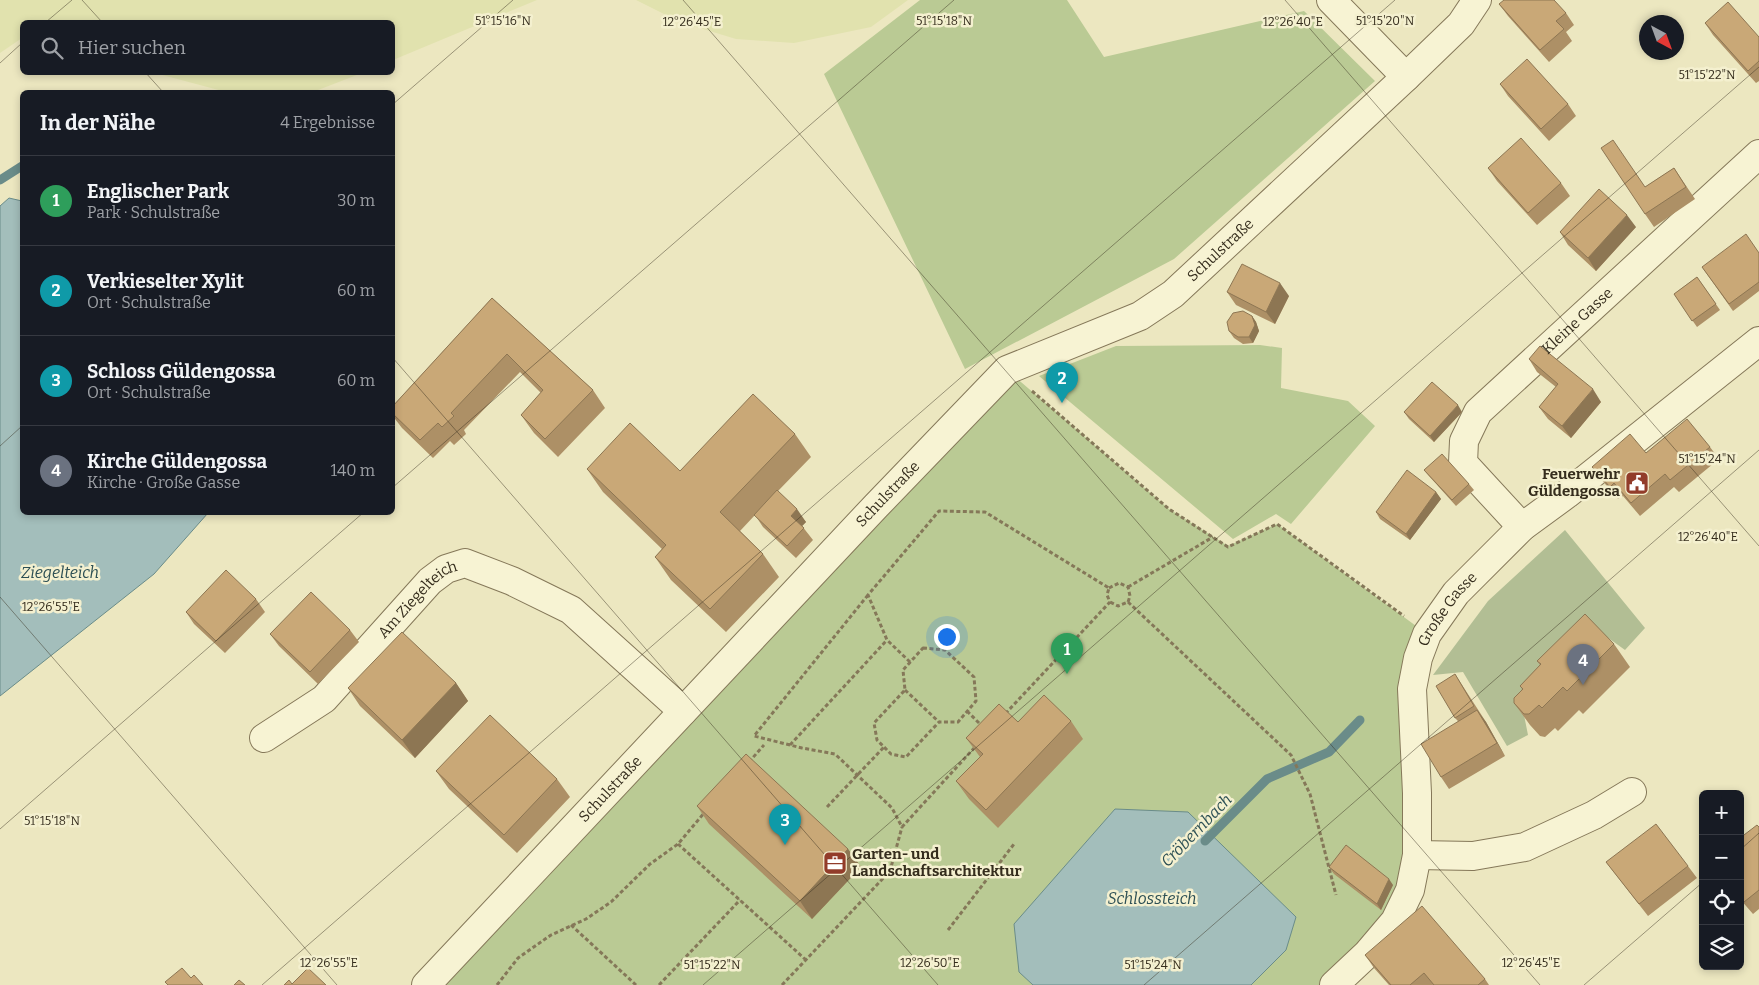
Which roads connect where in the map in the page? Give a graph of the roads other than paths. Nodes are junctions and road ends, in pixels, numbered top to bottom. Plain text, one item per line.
1 (1331, 0) edge
2 (1477, 0) edge
3 (1406, 77) junction
4 (1759, 154) edge
5 (1759, 342) edge
6 (1658, 421) junction
7 (1647, 455) edge
8 (1522, 527) junction
9 (683, 711) junction
10 (264, 738) dead end
11 (1632, 792) dead end
12 (1417, 855) junction
13 (426, 985) edge
14 (1334, 985) edge

1 - 3 street
2 - 3 street, Schulstraße
3 - 9 street, Schulstraße
4 - 8 street, Kleine Gasse
5 - 6 street, Große Gasse
6 - 7 street
6 - 8 street, Große Gasse
8 - 12 street, Große Gasse
9 - 10 street, Am Ziegelteich
9 - 13 street, Schulstraße
11 - 12 street
12 - 14 street, Große Gasse

